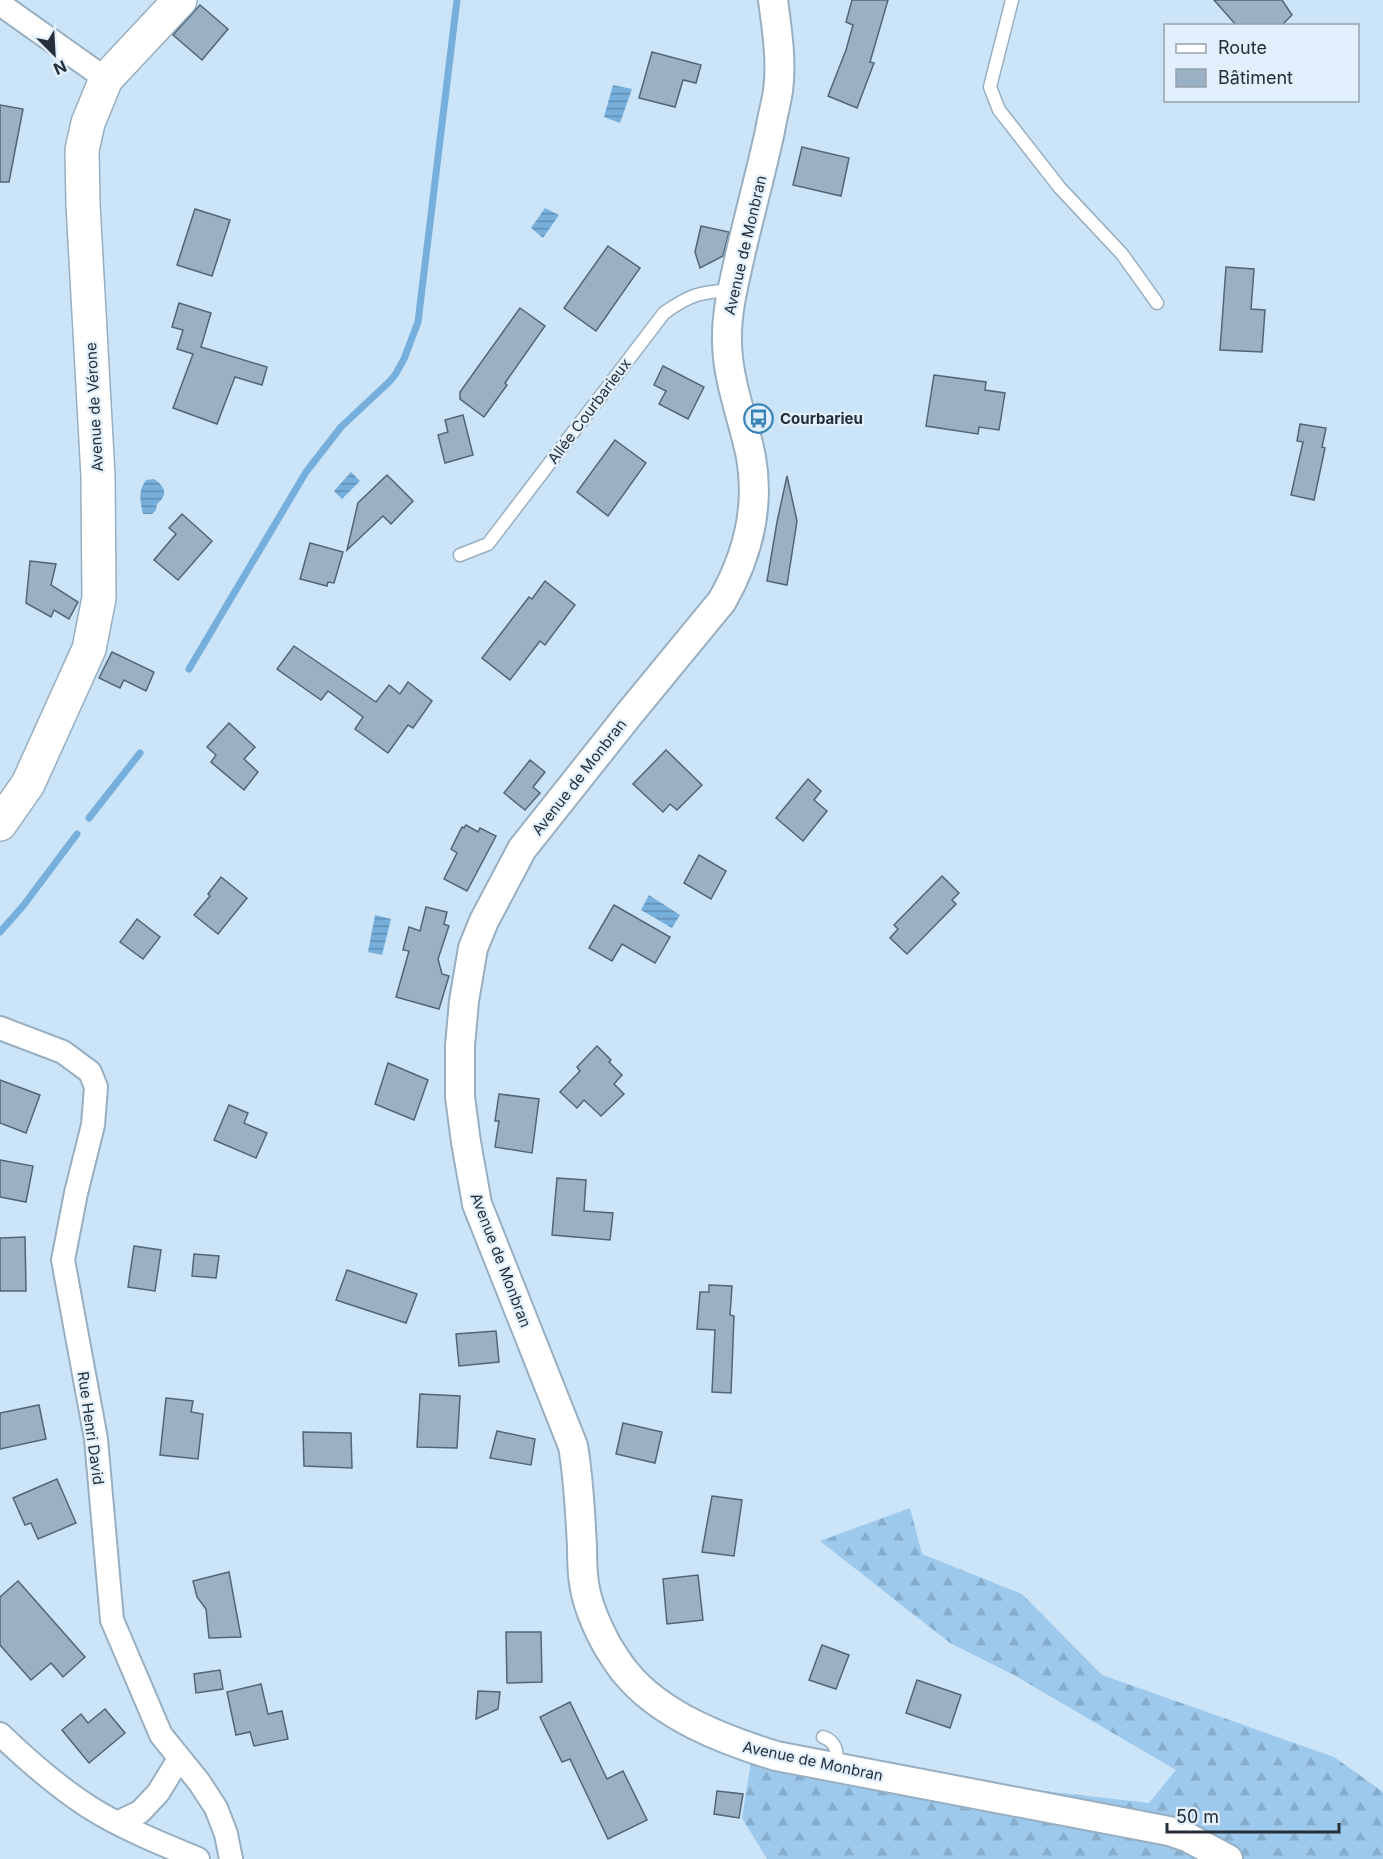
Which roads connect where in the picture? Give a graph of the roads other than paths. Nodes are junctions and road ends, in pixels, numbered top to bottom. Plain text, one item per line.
1 (180, 0) edge
2 (773, 0) edge
3 (1012, 0) edge
4 (0, 4) edge
5 (106, 79) junction
6 (733, 290) junction
7 (1157, 303) dead end
8 (460, 555) dead end
9 (0, 824) edge
10 (0, 1029) edge
11 (0, 1734) edge
12 (824, 1737) dead end
13 (179, 1759) junction
14 (837, 1768) junction
15 (119, 1822) junction
16 (198, 1859) edge
17 (231, 1859) edge
18 (1228, 1859) edge

1 - 5 main road, Avenue de Vérone
2 - 6 street, Avenue de Monbran
3 - 7 lane
4 - 5 street
5 - 9 main road, Avenue de Vérone
6 - 8 lane, Allée Courbarieux
6 - 14 street, Avenue de Monbran
10 - 13 street, Rue Henri David
11 - 15 street
12 - 14 lane
13 - 15 street
13 - 17 street, Rue Henri David
14 - 18 street, Avenue de Monbran
15 - 16 street

